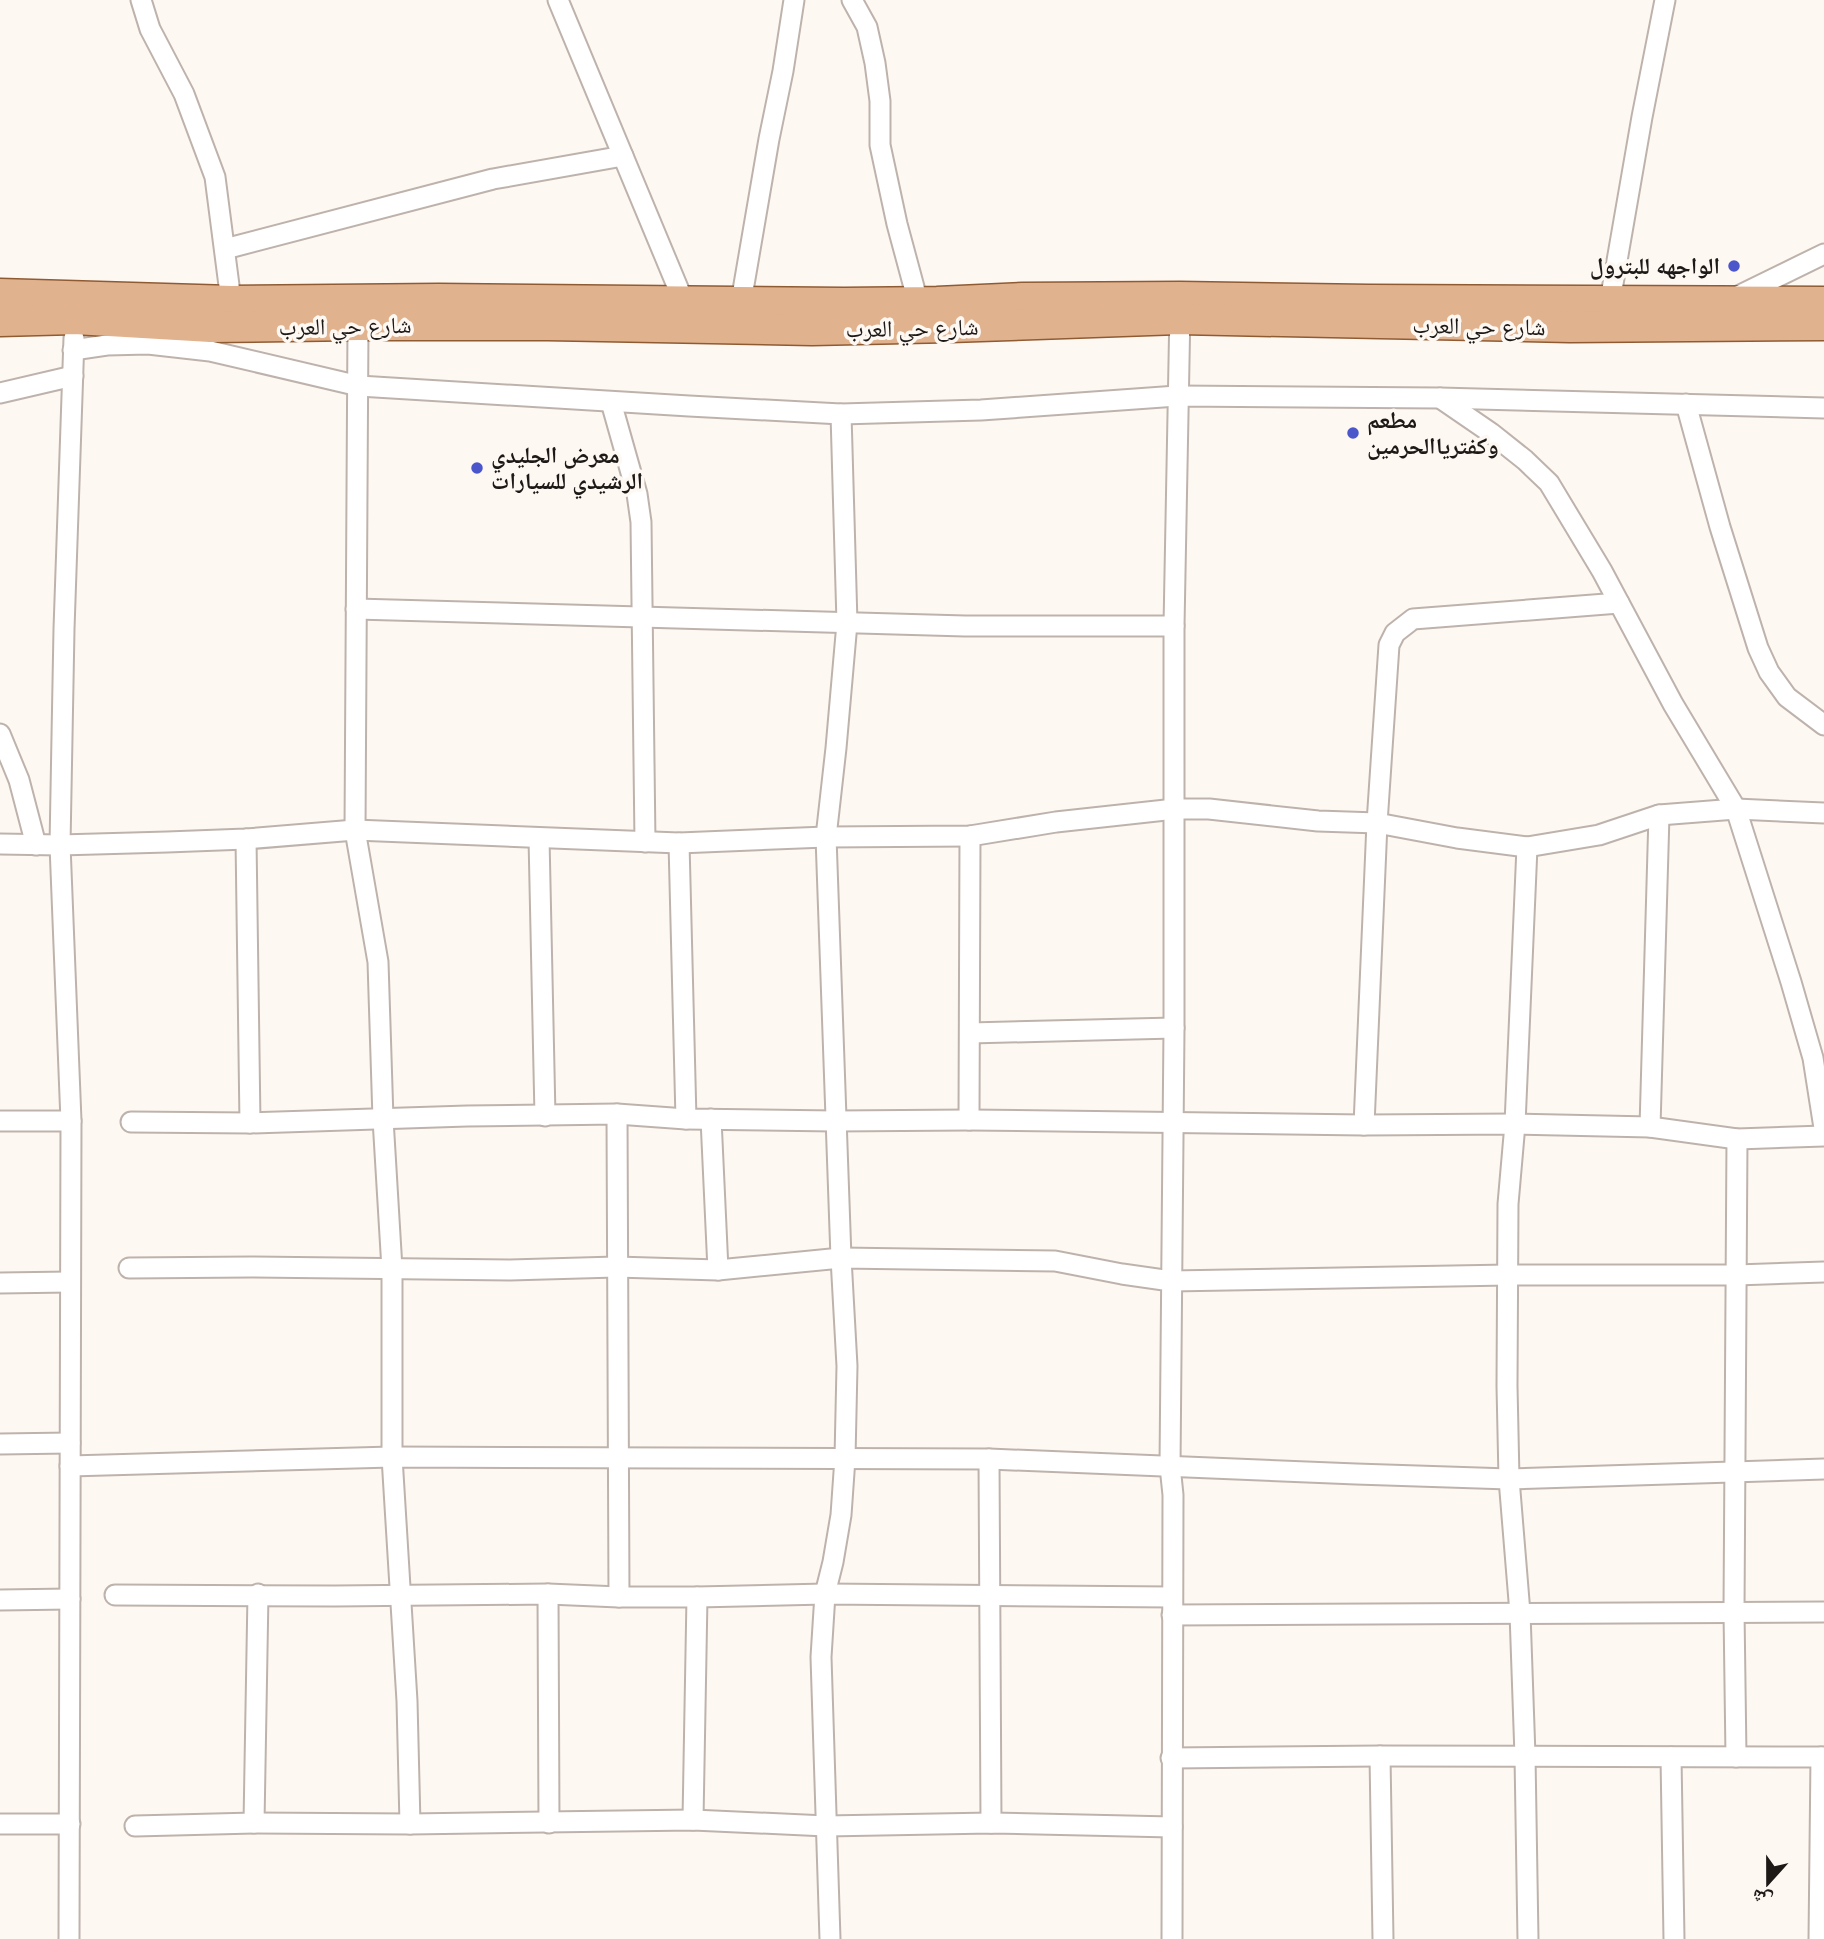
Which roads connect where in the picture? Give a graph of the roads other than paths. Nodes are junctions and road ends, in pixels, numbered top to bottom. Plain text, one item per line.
1 (141, 0) edge
2 (794, 0) edge
3 (852, 0) edge
4 (1665, 0) edge
5 (565, 1) edge
6 (623, 156) junction
7 (225, 249) junction
8 (1824, 254) edge
9 (0, 294) edge
10 (683, 300) junction
11 (231, 301) junction
12 (1610, 301) junction
13 (741, 302) junction
14 (918, 302) junction
15 (1727, 302) junction
16 (1824, 302) edge
17 (1180, 308) junction
18 (1647, 314) junction
19 (776, 316) junction
20 (75, 319) junction
21 (0, 321) edge
22 (358, 325) junction
23 (1824, 325) edge
24 (73, 350) junction
25 (72, 376) junction
26 (359, 386) junction
27 (0, 393) edge
28 (1177, 396) junction
29 (1440, 398) junction
30 (611, 402) junction
31 (1686, 404) junction
32 (1824, 408) edge
33 (841, 414) junction
34 (1619, 603) junction
35 (356, 609) junction
36 (643, 617) junction
37 (847, 623) junction
38 (1174, 626) junction
39 (1824, 726) edge
40 (0, 734) edge
41 (1736, 809) junction
42 (1175, 810) junction
43 (1824, 813) edge
44 (1659, 816) junction
45 (1377, 822) junction
46 (355, 830) junction
47 (970, 836) junction
48 (826, 837) junction
49 (539, 838) junction
50 (246, 839) junction
51 (645, 842) junction
52 (679, 843) junction
53 (0, 844) edge
54 (36, 845) junction
55 (60, 845) junction
56 (1527, 847) junction
57 (1174, 1028) junction
58 (970, 1033) junction
59 (617, 1114) junction
60 (545, 1116) junction
61 (686, 1118) junction
62 (383, 1119) junction
63 (711, 1119) junction
64 (970, 1120) junction
65 (0, 1121) edge
66 (71, 1121) junction
67 (835, 1121) junction
68 (131, 1122) dead end
69 (250, 1122) junction
70 (1173, 1124) junction
71 (1515, 1124) junction
72 (1364, 1125) junction
73 (1650, 1127) junction
74 (1824, 1128) edge
75 (1824, 1136) edge
76 (1737, 1139) junction
77 (841, 1258) junction
78 (617, 1267) junction
79 (129, 1268) dead end
80 (392, 1269) junction
81 (718, 1270) junction
82 (1824, 1272) edge
83 (1507, 1275) junction
84 (1736, 1275) junction
85 (1171, 1281) junction
86 (71, 1282) junction
87 (0, 1283) edge
88 (70, 1443) junction
89 (0, 1444) edge
90 (393, 1457) junction
91 (618, 1458) junction
92 (845, 1458) junction
93 (989, 1459) junction
94 (70, 1466) junction
95 (1170, 1466) junction
96 (1824, 1469) edge
97 (1734, 1472) junction
98 (1509, 1479) junction
99 (258, 1594) junction
100 (402, 1594) junction
101 (548, 1594) junction
102 (825, 1594) junction
103 (115, 1595) dead end
104 (989, 1596) junction
105 (619, 1597) junction
106 (697, 1597) junction
107 (70, 1599) junction
108 (0, 1600) edge
109 (1172, 1606) junction
110 (1734, 1611) junction
111 (1824, 1612) edge
112 (1520, 1613) junction
113 (1380, 1756) junction
114 (1525, 1756) junction
115 (1671, 1757) junction
116 (1736, 1757) junction
117 (1822, 1757) edge
118 (1171, 1758) junction
119 (693, 1820) junction
120 (254, 1823) junction
121 (549, 1823) junction
122 (990, 1823) junction
123 (0, 1824) edge
124 (70, 1824) junction
125 (410, 1824) junction
126 (135, 1826) dead end
127 (826, 1826) junction
128 (1172, 1826) junction
129 (69, 1939) edge
130 (830, 1939) edge
131 (1172, 1939) edge
132 (1383, 1939) edge
133 (1528, 1939) edge
134 (1674, 1939) edge
135 (1819, 1939) edge

1 - 7 street
2 - 13 street
3 - 14 street
4 - 12 street
5 - 6 street
6 - 7 street
6 - 10 street
7 - 11 street
8 - 15 street
9 - 11 main road, شارع حي العرب
10 - 11 main road, شارع حي العرب
10 - 13 main road, شارع حي العرب
12 - 17 main road, شارع حي العرب
12 - 18 main road, شارع حي العرب
13 - 19 main road, شارع حي العرب
14 - 17 main road, شارع حي العرب
14 - 19 main road, شارع حي العرب
15 - 16 main road, شارع حي العرب
15 - 18 main road, شارع حي العرب
17 - 18 main road, شارع حي العرب
17 - 19 main road, شارع حي العرب
17 - 28 street
18 - 23 main road, شارع حي العرب
19 - 22 main road, شارع حي العرب
20 - 21 main road, شارع حي العرب
20 - 22 main road, شارع حي العرب
20 - 24 street
22 - 26 street
24 - 25 street
24 - 26 street
25 - 27 street
25 - 55 street
26 - 30 street
26 - 35 street
28 - 29 street
28 - 33 street
28 - 38 street
29 - 31 street
29 - 34 street
30 - 33 street
30 - 36 street
31 - 32 street
31 - 39 street
33 - 37 street
34 - 41 street
34 - 45 street
35 - 36 street
35 - 46 street
36 - 37 street
36 - 51 street
37 - 38 street
37 - 48 street
38 - 42 street
40 - 54 street
41 - 43 street
41 - 44 street
41 - 74 street
42 - 45 street
42 - 47 street
42 - 57 street
44 - 56 street
44 - 73 street
45 - 56 street
45 - 72 street
46 - 49 street
46 - 50 street
46 - 62 street
47 - 48 street
47 - 58 street
48 - 52 street
48 - 67 street
49 - 51 street
49 - 60 street
50 - 55 street
50 - 69 street
51 - 52 street
52 - 61 street
53 - 54 street
54 - 55 street
55 - 66 street
56 - 71 street
57 - 58 street
57 - 70 street
58 - 64 street
59 - 60 street
59 - 61 street
59 - 78 street
60 - 62 street
61 - 63 street
62 - 69 street
62 - 80 street
63 - 67 street
63 - 81 street
64 - 67 street
64 - 70 street
65 - 66 street
66 - 86 street
67 - 77 street
68 - 69 street
70 - 72 street
70 - 85 street
71 - 72 street
71 - 73 street
71 - 83 street
73 - 76 street
75 - 76 street
76 - 84 street
77 - 81 street
77 - 85 street
77 - 92 street
78 - 80 street
78 - 81 street
78 - 91 street
79 - 80 street
80 - 90 street
82 - 84 street
83 - 84 street
83 - 85 street
83 - 98 street
84 - 97 street
85 - 95 street
86 - 87 street
86 - 88 street
88 - 89 street
88 - 94 street
90 - 91 street
90 - 94 street
90 - 100 street
91 - 92 street
91 - 105 street
92 - 93 street
92 - 102 street
93 - 95 street
93 - 104 street
94 - 107 street
95 - 98 street
95 - 109 street
96 - 97 street
97 - 98 street
97 - 110 street
98 - 112 street
99 - 100 street
99 - 103 street
99 - 120 street
100 - 101 street
100 - 125 street
101 - 105 street
101 - 121 street
102 - 104 street
102 - 106 street
102 - 127 street
104 - 109 street
104 - 122 street
105 - 106 street
106 - 119 street
107 - 108 street
107 - 124 street
109 - 112 street
109 - 118 street
110 - 111 street
110 - 112 street
110 - 116 street
112 - 114 street
113 - 114 street
113 - 118 street
113 - 132 street
114 - 115 street
114 - 133 street
115 - 116 street
115 - 134 street
116 - 117 street
117 - 135 street
118 - 128 street
119 - 121 street
119 - 127 street
120 - 125 street
120 - 126 street
121 - 125 street
122 - 127 street
122 - 128 street
123 - 124 street
124 - 129 street
127 - 130 street
128 - 131 street

